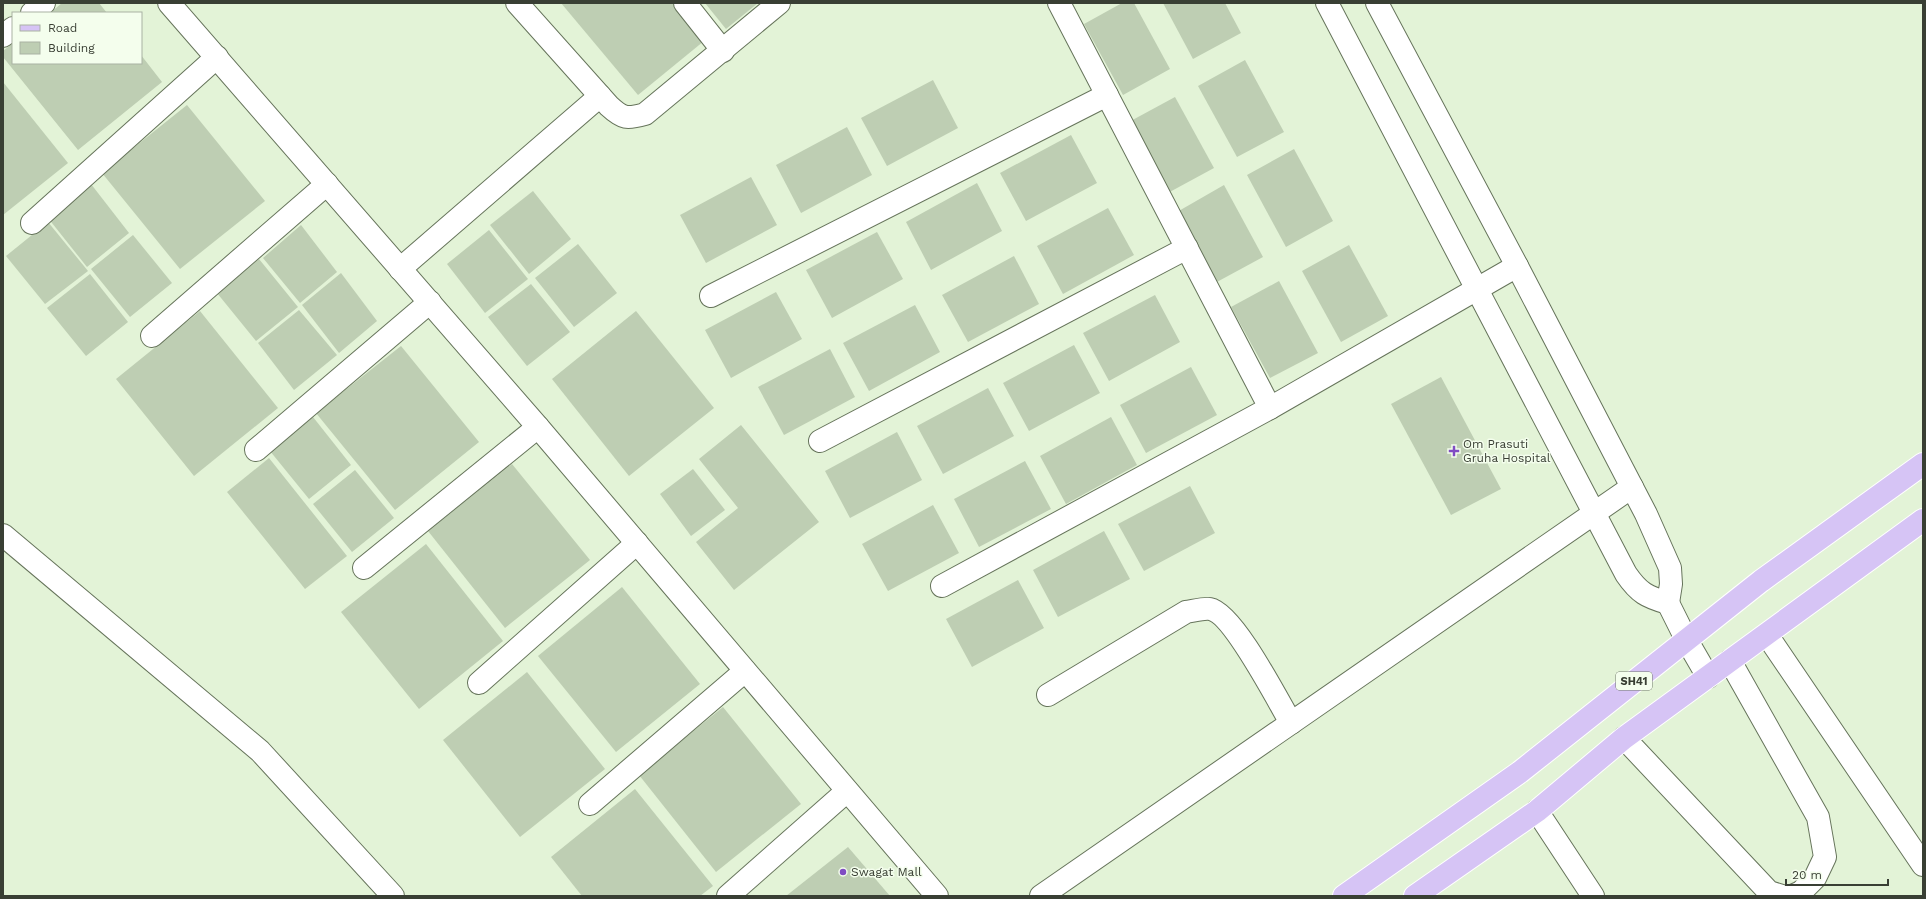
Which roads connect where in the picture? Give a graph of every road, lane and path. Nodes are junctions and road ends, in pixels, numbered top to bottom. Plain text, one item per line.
1 (44, 3) edge
2 (169, 3) edge
3 (685, 3) edge
4 (779, 3) edge
5 (1059, 3) edge
6 (1327, 3) edge
7 (1378, 3) edge
8 (527, 6) edge
9 (33, 12) edge
10 (12, 29) edge
11 (3, 36) edge
12 (723, 51) junction
13 (217, 57) junction
14 (1107, 95) junction
15 (600, 96) junction
16 (327, 184) junction
17 (32, 223) dead end
18 (1187, 248) junction
19 (1518, 266) junction
20 (400, 269) junction
21 (1477, 289) junction
22 (711, 296) dead end
23 (430, 302) junction
24 (152, 336) dead end
25 (1270, 408) junction
26 (538, 427) junction
27 (820, 441) dead end
28 (256, 450) dead end
29 (1923, 464) edge
30 (1632, 487) junction
31 (1594, 514) junction
32 (1923, 520) edge
33 (3, 535) edge
34 (637, 543) junction
35 (364, 568) dead end
36 (942, 586) dead end
37 (1668, 603) junction
38 (1767, 635) junction
39 (1686, 639) junction
40 (1730, 661) junction
41 (746, 671) junction
42 (1708, 677) junction
43 (479, 683) dead end
44 (1048, 695) dead end
45 (1291, 723) junction
46 (1624, 738) junction
47 (847, 791) junction
48 (590, 804) dead end
49 (1537, 811) junction
50 (1923, 865) edge
51 (393, 896) edge
52 (728, 896) edge
53 (937, 896) edge
54 (1041, 896) edge
55 (1344, 896) edge
56 (1415, 896) edge
57 (1593, 896) edge
58 (1782, 896) edge
59 (1792, 896) edge

1 - 9 street
2 - 13 street
3 - 12 street
4 - 12 street
5 - 14 street
6 - 21 street
7 - 19 street
8 - 15 street
10 - 11 street
12 - 15 street
13 - 16 street
13 - 17 street
14 - 18 street
14 - 22 street
15 - 20 street
16 - 20 street
16 - 24 street
18 - 25 street
18 - 27 street
19 - 21 street
19 - 30 street
20 - 23 street
21 - 25 street
21 - 31 street
23 - 26 street
23 - 28 street
25 - 36 street
26 - 34 street
26 - 35 street
29 - 39 main road, SH41
30 - 31 street
30 - 37 street
31 - 37 street
31 - 45 street
32 - 38 main road
33 - 51 street
34 - 41 street
34 - 43 street
37 - 39 street
38 - 40 main road
38 - 50 street
39 - 42 street
39 - 55 main road, SH41
40 - 42 main road
40 - 59 street
41 - 47 street
41 - 48 street
42 - 46 main road
44 - 45 street
45 - 54 street
46 - 49 main road
46 - 58 street
47 - 52 street
47 - 53 street
49 - 56 main road
49 - 57 street

